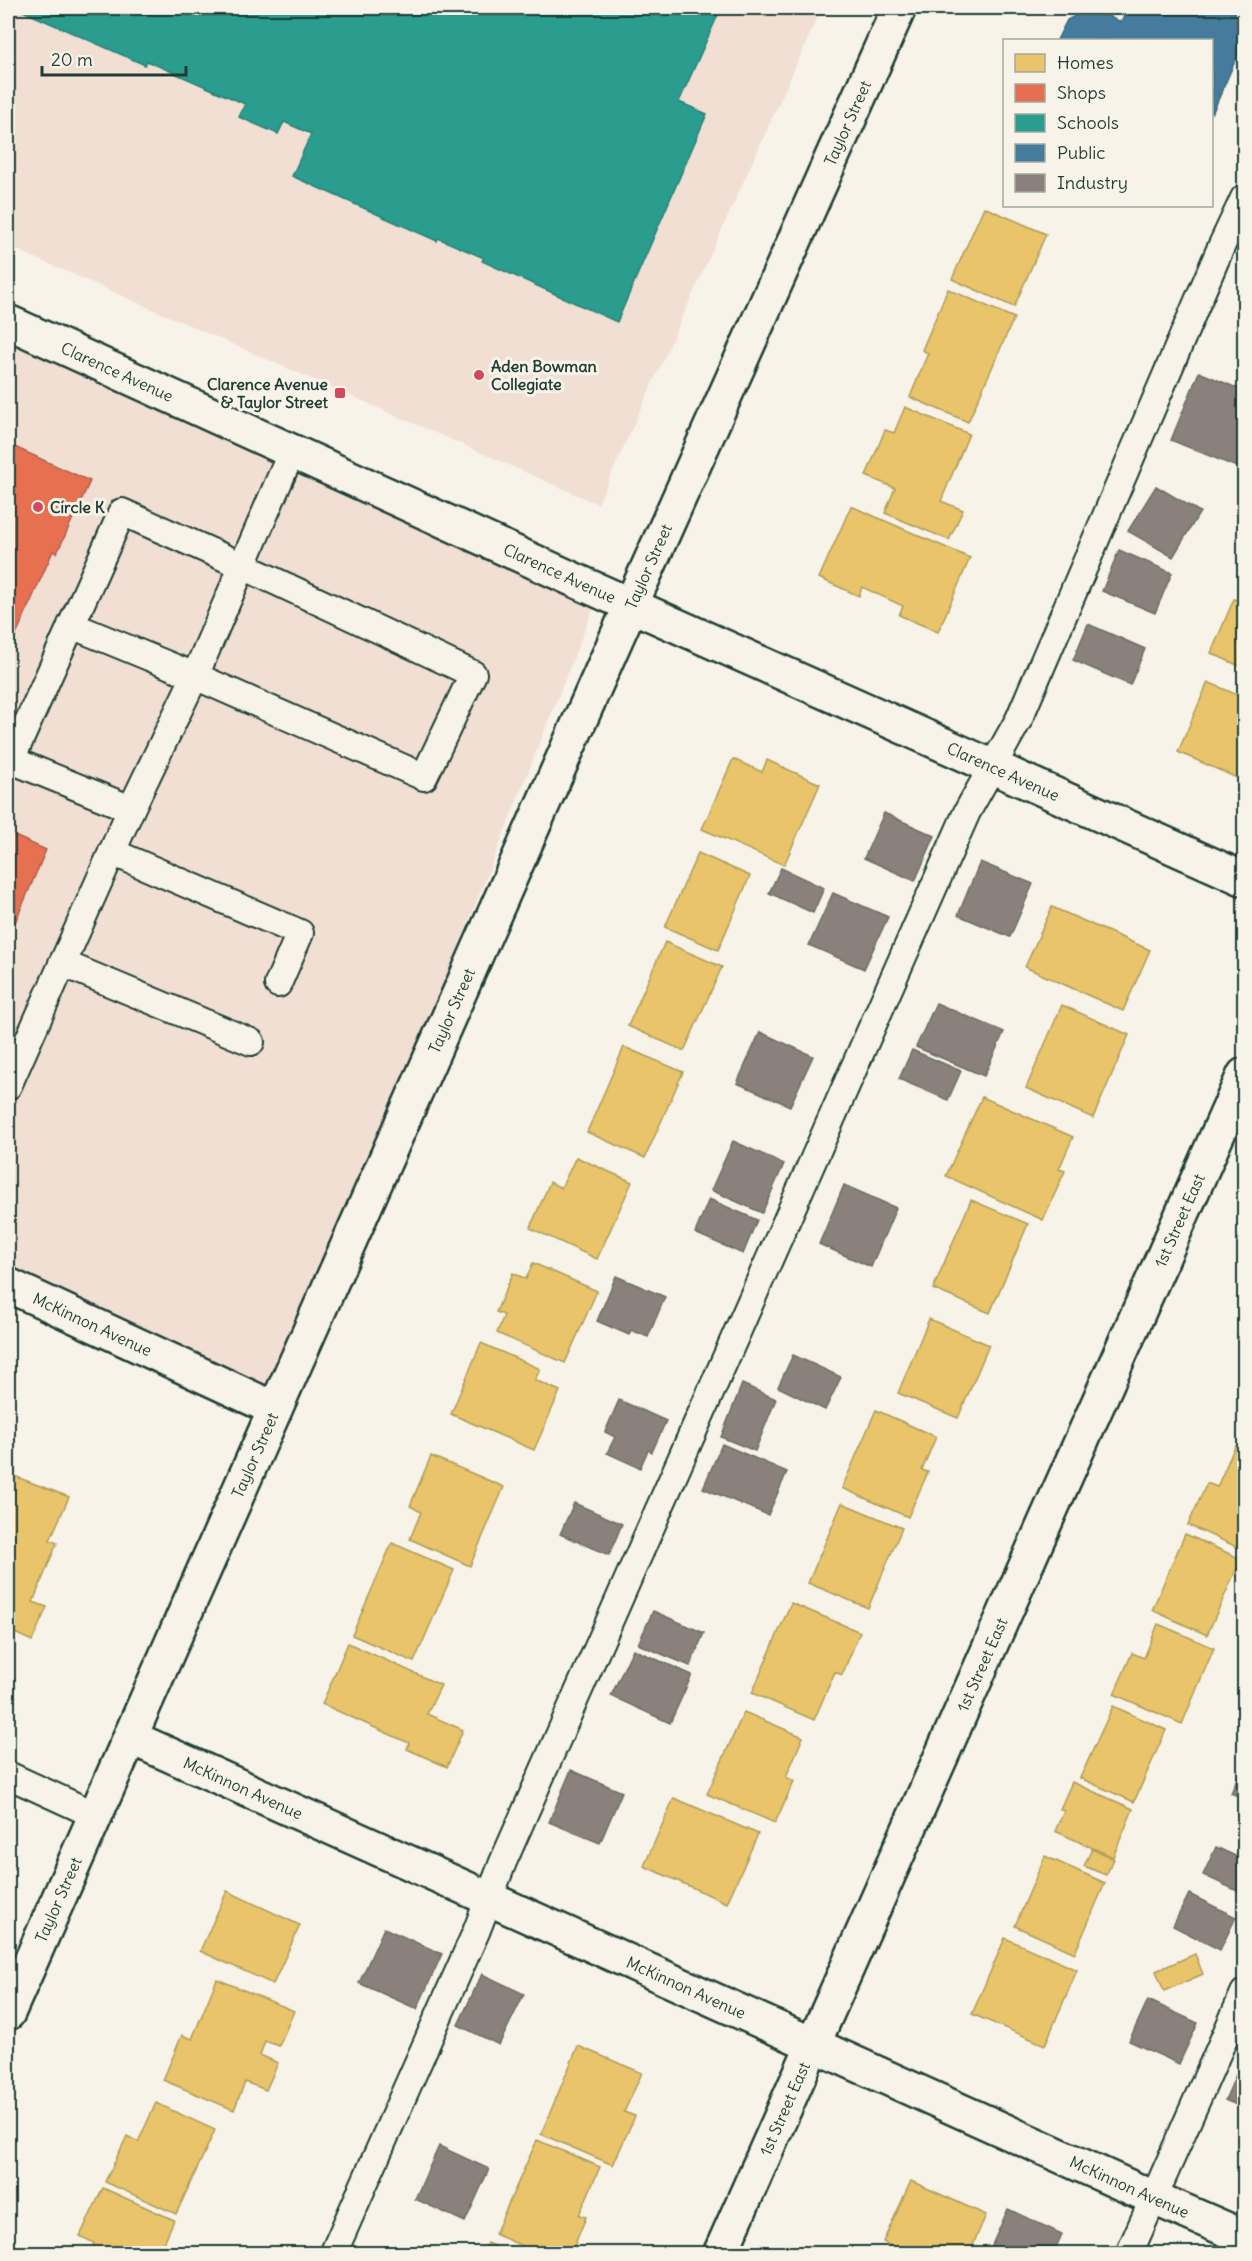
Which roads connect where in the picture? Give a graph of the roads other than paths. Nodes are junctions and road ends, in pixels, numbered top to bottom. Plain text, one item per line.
1 (899, 8) edge
2 (1245, 198) edge
3 (8, 322) edge
4 (292, 451) junction
5 (243, 566) junction
6 (631, 605) junction
7 (71, 625) junction
8 (195, 676) junction
9 (994, 767) junction
10 (131, 809) junction
11 (112, 852) junction
12 (1245, 879) edge
13 (62, 963) junction
14 (278, 984) dead end
15 (251, 1042) dead end
16 (1245, 1075) edge
17 (8, 1086) edge
18 (8, 1285) edge
19 (275, 1409) junction
20 (130, 1737) junction
21 (8, 1775) edge
22 (95, 1815) junction
23 (488, 1899) junction
24 (1245, 1993) edge
25 (8, 2013) edge
26 (813, 2043) junction
27 (1154, 2198) junction
28 (1245, 2237) edge
29 (333, 2253) edge
30 (720, 2253) edge
31 (1129, 2253) edge

1 - 6 main road, Taylor Street
2 - 9 lane
3 - 4 main road, Clarence Avenue
4 - 5 lane
4 - 6 main road, Clarence Avenue
5 - 7 lane
5 - 8 lane
5 - 8 lane
6 - 9 main road, Clarence Avenue
6 - 19 main road, Taylor Street
7 - 8 lane
7 - 10 lane
8 - 10 lane
9 - 12 main road, Clarence Avenue
9 - 23 lane
10 - 11 lane
11 - 13 lane
11 - 14 lane
13 - 15 lane
13 - 17 lane
16 - 26 main road, 1st Street East
18 - 19 main road, McKinnon Avenue
19 - 20 main road, Taylor Street
20 - 22 main road, Taylor Street
20 - 23 main road, McKinnon Avenue
21 - 22 lane
22 - 25 main road, Taylor Street
23 - 26 main road, McKinnon Avenue
23 - 29 lane
24 - 27 lane
26 - 27 main road, McKinnon Avenue
26 - 30 main road, 1st Street East
27 - 28 main road, McKinnon Avenue
27 - 31 lane

